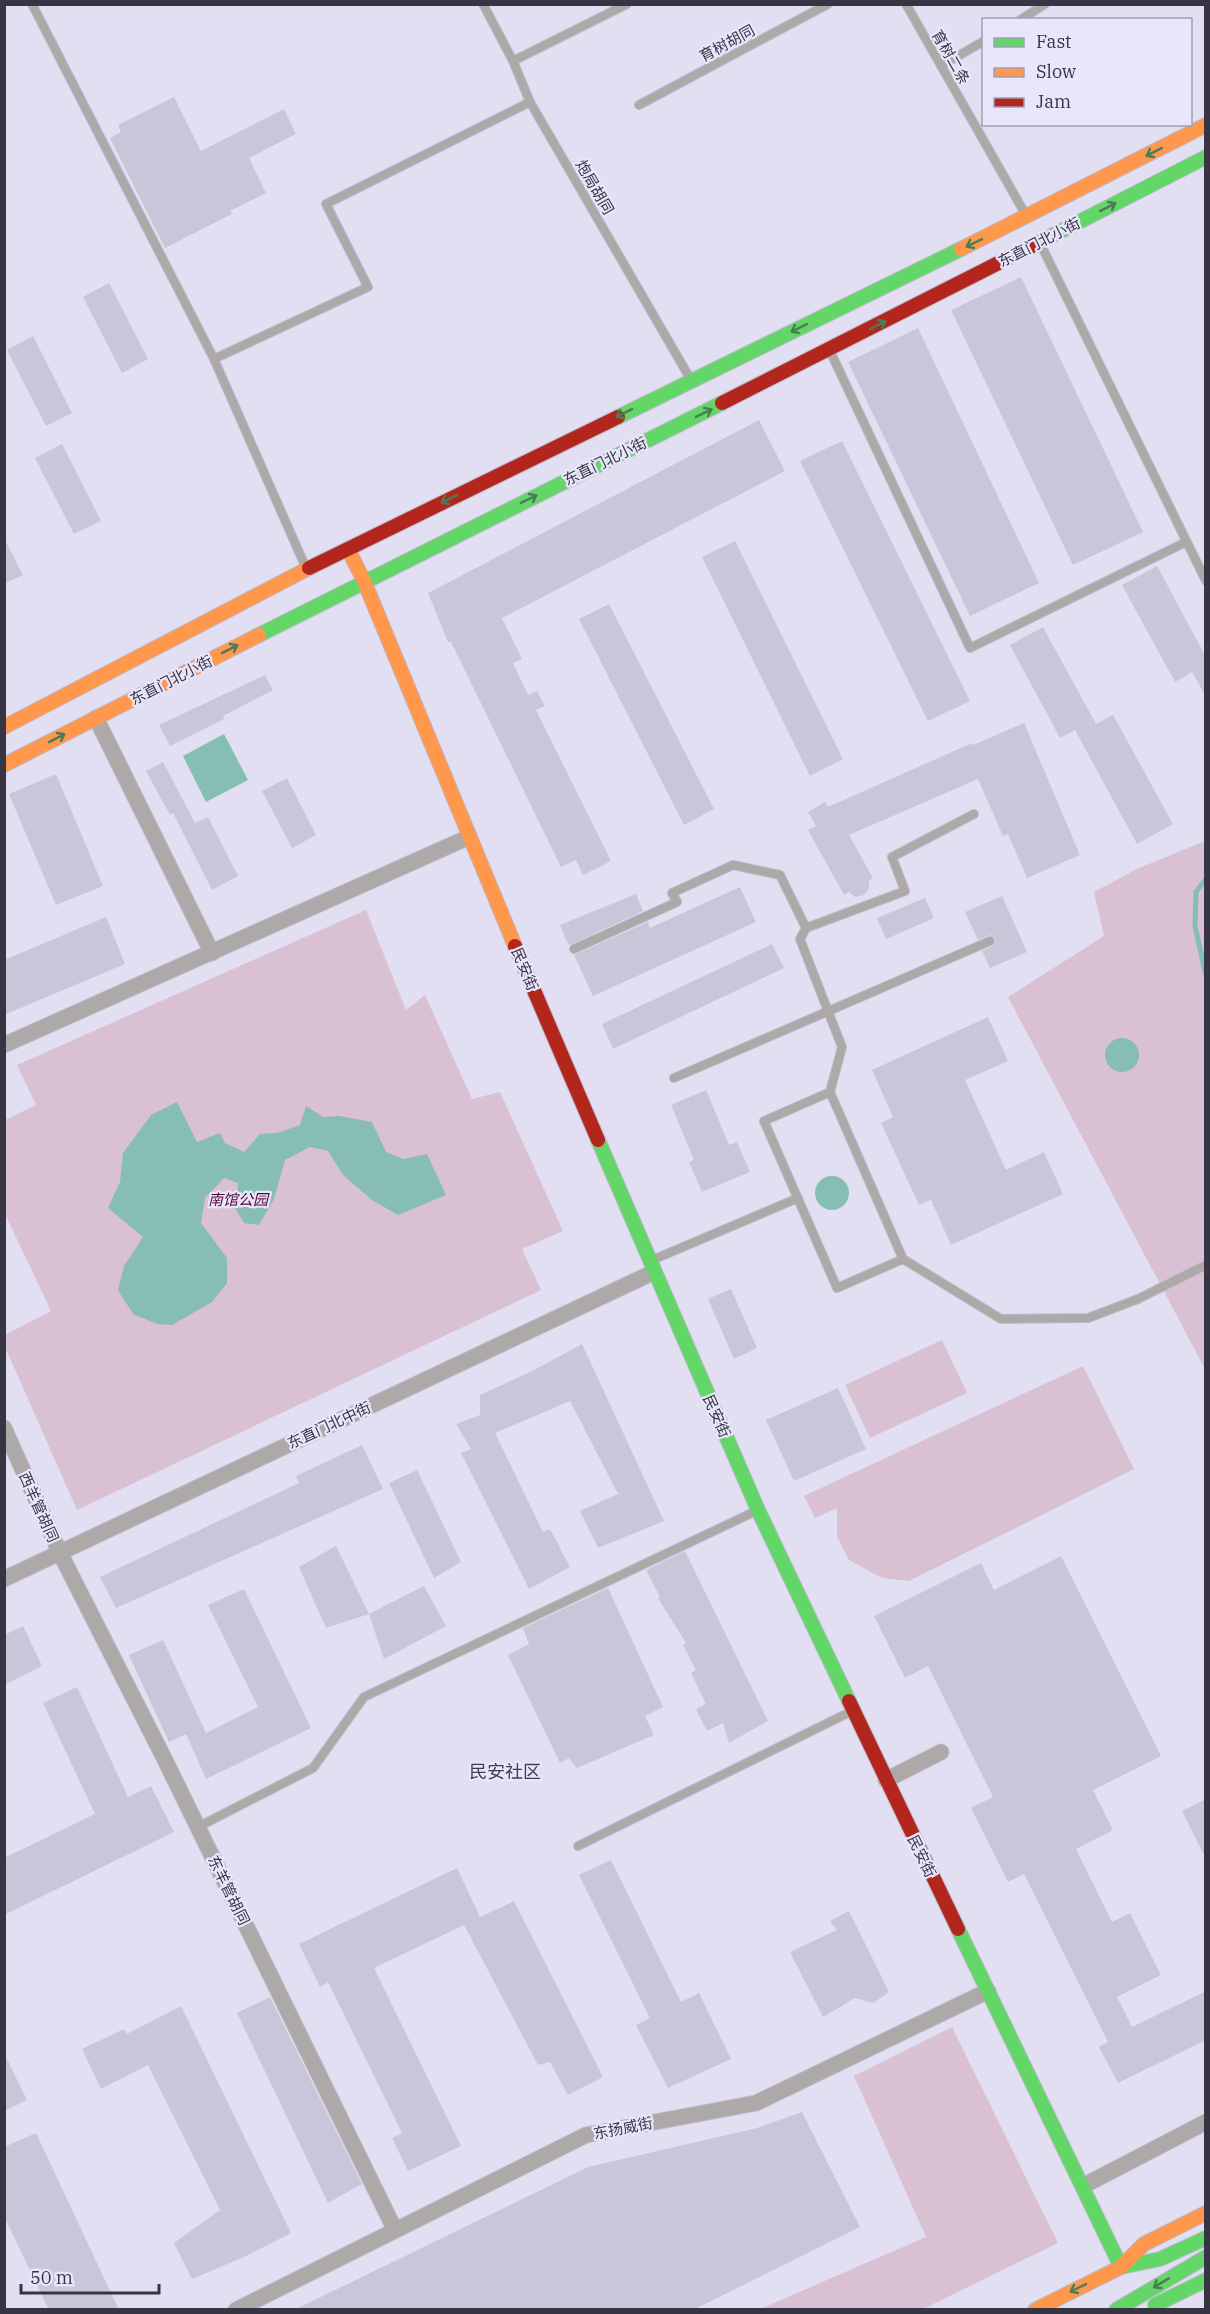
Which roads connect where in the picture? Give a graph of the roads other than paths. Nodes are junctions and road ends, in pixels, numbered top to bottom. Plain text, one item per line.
1 (32, 4) edge
2 (483, 4) edge
3 (627, 4) edge
4 (828, 4) edge
5 (906, 4) edge
6 (1045, 4) edge
7 (1023, 18) edge
8 (982, 42) edge
9 (513, 61) junction
10 (941, 66) junction
11 (530, 102) junction
12 (639, 105) dead end
13 (1206, 125) edge
14 (1206, 157) edge
15 (1027, 217) junction
16 (1039, 242) junction
17 (830, 350) junction
18 (214, 358) junction
19 (691, 380) junction
20 (1186, 542) junction
21 (348, 549) junction
22 (307, 569) junction
23 (364, 581) junction
24 (1206, 581) edge
25 (96, 718) junction
26 (4, 727) edge
27 (4, 765) edge
28 (974, 814) dead end
29 (469, 837) junction
30 (806, 927) junction
31 (990, 941) dead end
32 (574, 949) dead end
33 (212, 953) junction
34 (828, 1011) junction
35 (4, 1045) edge
36 (674, 1078) dead end
37 (830, 1092) junction
38 (798, 1198) junction
39 (903, 1259) junction
40 (1206, 1265) edge
41 (652, 1267) junction
42 (4, 1428) edge
43 (759, 1510) junction
44 (60, 1552) junction
45 (4, 1580) edge
46 (853, 1710) junction
47 (940, 1752) dead end
48 (886, 1780) junction
49 (198, 1827) junction
50 (578, 1846) dead end
51 (988, 1991) junction
52 (1206, 2122) edge
53 (1083, 2186) junction
54 (1206, 2213) edge
55 (395, 2230) junction
56 (1206, 2238) edge
57 (1206, 2257) edge
58 (1120, 2267) junction
59 (1206, 2280) edge
60 (236, 2310) edge
61 (1035, 2310) edge
62 (1116, 2310) edge
63 (1144, 2310) edge

1 - 18 lane
2 - 9 lane, 炮局胡同
3 - 9 lane
4 - 12 lane, 育树胡同
5 - 10 lane, 育树二条
6 - 7 lane
8 - 10 lane
9 - 11 lane, 炮局胡同
10 - 15 lane, 育树二条
11 - 18 lane
11 - 19 lane, 炮局胡同
13 -> 15 main road, 东直门北小街
16 -> 14 main road, 东直门北小街
15 - 16 street
15 -> 19 main road, 东直门北小街
17 -> 16 main road, 东直门北小街
16 - 20 lane
17 - 20 lane
23 -> 17 main road, 东直门北小街
18 - 22 lane
19 -> 21 main road, 东直门北小街
20 - 24 lane
21 - 22 main road, 东直门北小街
21 - 23 main road, 民安街
22 - 26 main road, 东直门北小街
25 -> 23 main road, 东直门北小街
23 - 29 main road, 民安街
27 -> 25 main road, 东直门北小街
25 - 33 street
28 - 30 lane
29 - 33 street
29 - 41 main road, 民安街
30 - 32 lane
30 - 34 lane
31 - 34 lane
33 - 35 street
34 - 36 lane
34 - 37 lane
37 - 38 lane
37 - 39 lane
38 - 39 lane
38 - 41 lane
39 - 40 lane
41 - 43 main road, 民安街
41 - 44 street, 东直门北中街
42 - 44 street, 西羊管胡同
43 - 46 main road, 民安街
43 - 49 lane
44 - 45 street, 东直门北中街
44 - 49 street, 东羊管胡同
46 - 48 main road, 民安街
46 - 50 lane
47 - 48 street
48 - 51 main road, 民安街
49 - 55 street, 东羊管胡同
51 - 53 main road, 民安街
51 - 55 street, 东扬威街
52 - 53 street
53 - 58 main road, 民安街
54 - 58 main road
55 - 60 street, 东扬威街
56 - 58 main road
57 -> 62 main road
58 -> 61 main road
59 - 63 main road

